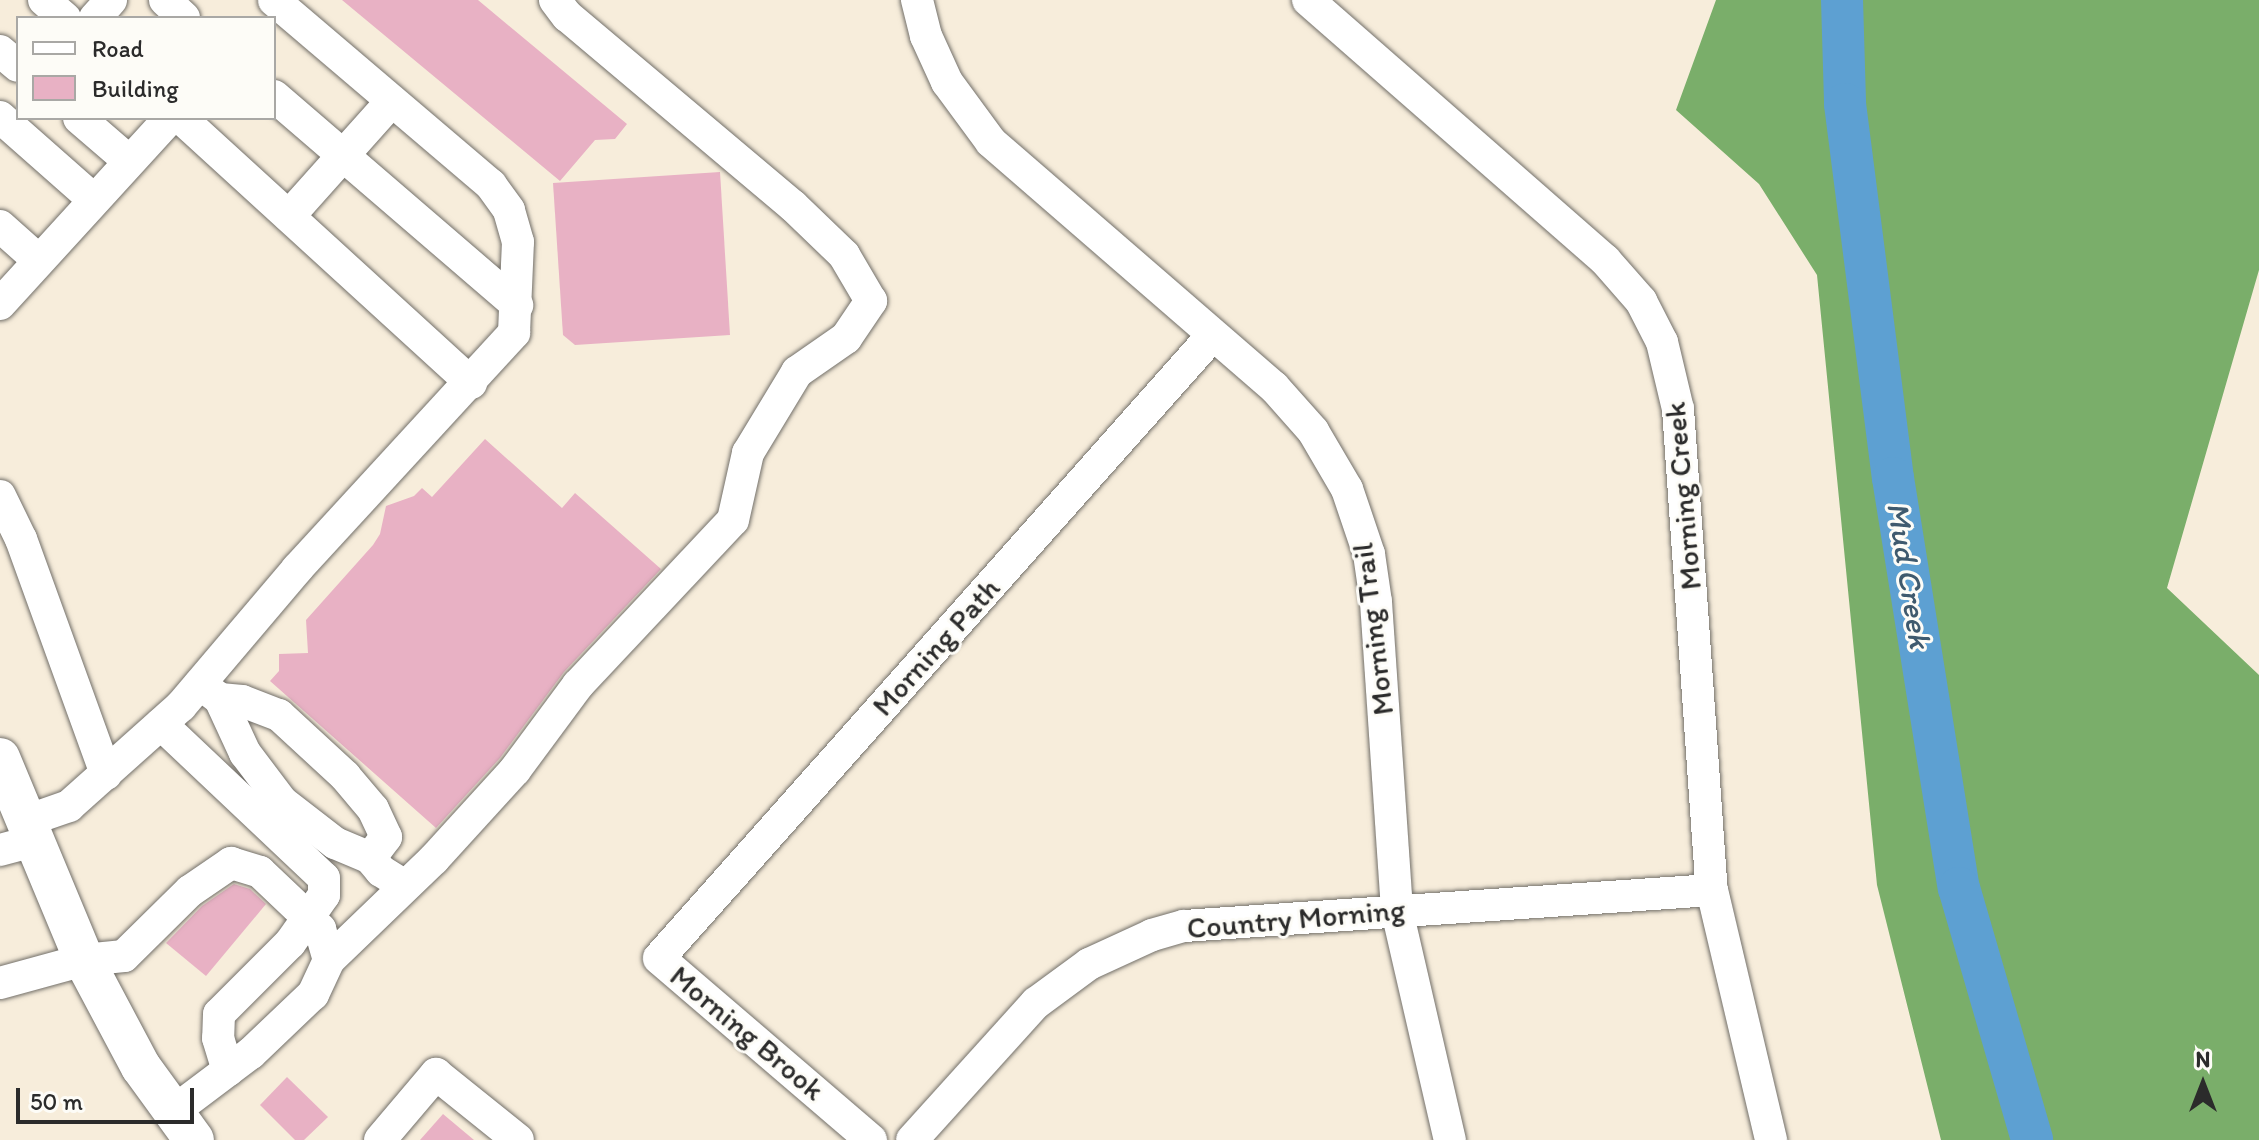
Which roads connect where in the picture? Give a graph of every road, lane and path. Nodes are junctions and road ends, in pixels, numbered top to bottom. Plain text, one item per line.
1 (44, 0) edge
2 (111, 0) edge
3 (165, 0) edge
4 (274, 0) edge
5 (555, 0) edge
6 (917, 0) edge
7 (1308, 0) edge
8 (63, 16) edge
9 (97, 16) edge
10 (182, 16) edge
11 (0, 51) edge
12 (16, 64) edge
13 (276, 98) edge
14 (392, 101) junction
15 (0, 117) edge
16 (81, 120) edge
17 (168, 120) edge
18 (183, 120) edge
19 (343, 156) junction
20 (129, 161) junction
21 (94, 200) junction
22 (289, 216) junction
23 (0, 226) edge
24 (37, 259) junction
25 (0, 304) edge
26 (517, 305) junction
27 (1212, 336) junction
28 (471, 383) junction
29 (0, 496) edge
30 (210, 692) junction
31 (161, 724) junction
32 (0, 758) edge
33 (106, 774) junction
34 (20, 837) edge
35 (370, 858) junction
36 (405, 886) junction
37 (1712, 890) junction
38 (1397, 911) junction
39 (307, 917) junction
40 (659, 958) joint
41 (84, 960) junction
42 (329, 960) junction
43 (0, 983) edge
44 (228, 1070) junction
45 (184, 1126) edge
46 (380, 1140) edge
47 (518, 1140) edge
48 (871, 1140) edge
49 (912, 1140) edge
50 (1450, 1140) edge
51 (1771, 1140) edge

1 - 8 street
2 - 9 street
3 - 10 street
4 - 14 street
5 - 36 street
6 - 27 street, Morning Trail
7 - 37 street, Morning Creek
11 - 12 street
13 - 19 street
14 - 19 street
14 - 26 street
15 - 21 street
16 - 20 street
17 - 20 street
18 - 22 street
19 - 22 street
19 - 26 street
20 - 21 street
21 - 24 street
22 - 28 street
23 - 24 street
24 - 25 street
26 - 28 street
27 - 38 street, Morning Trail
27 - 40 street, Morning Path
28 - 30 street
29 - 33 street
30 - 31 street
30 - 35 street
30 - 35 street
31 - 33 street
31 - 39 street
32 - 34 main road
33 - 34 street
34 - 41 main road
35 - 36 street
36 - 42 street
37 - 38 street, Country Morning
37 - 51 street, Morning Creek
38 - 49 street, Country Morning
38 - 50 street, Morning Trail
39 - 41 street
39 - 42 street
39 - 44 street
40 - 48 street, Morning Brook
41 - 43 street
41 - 45 main road
42 - 44 street
44 - 45 street
46 - 47 street

